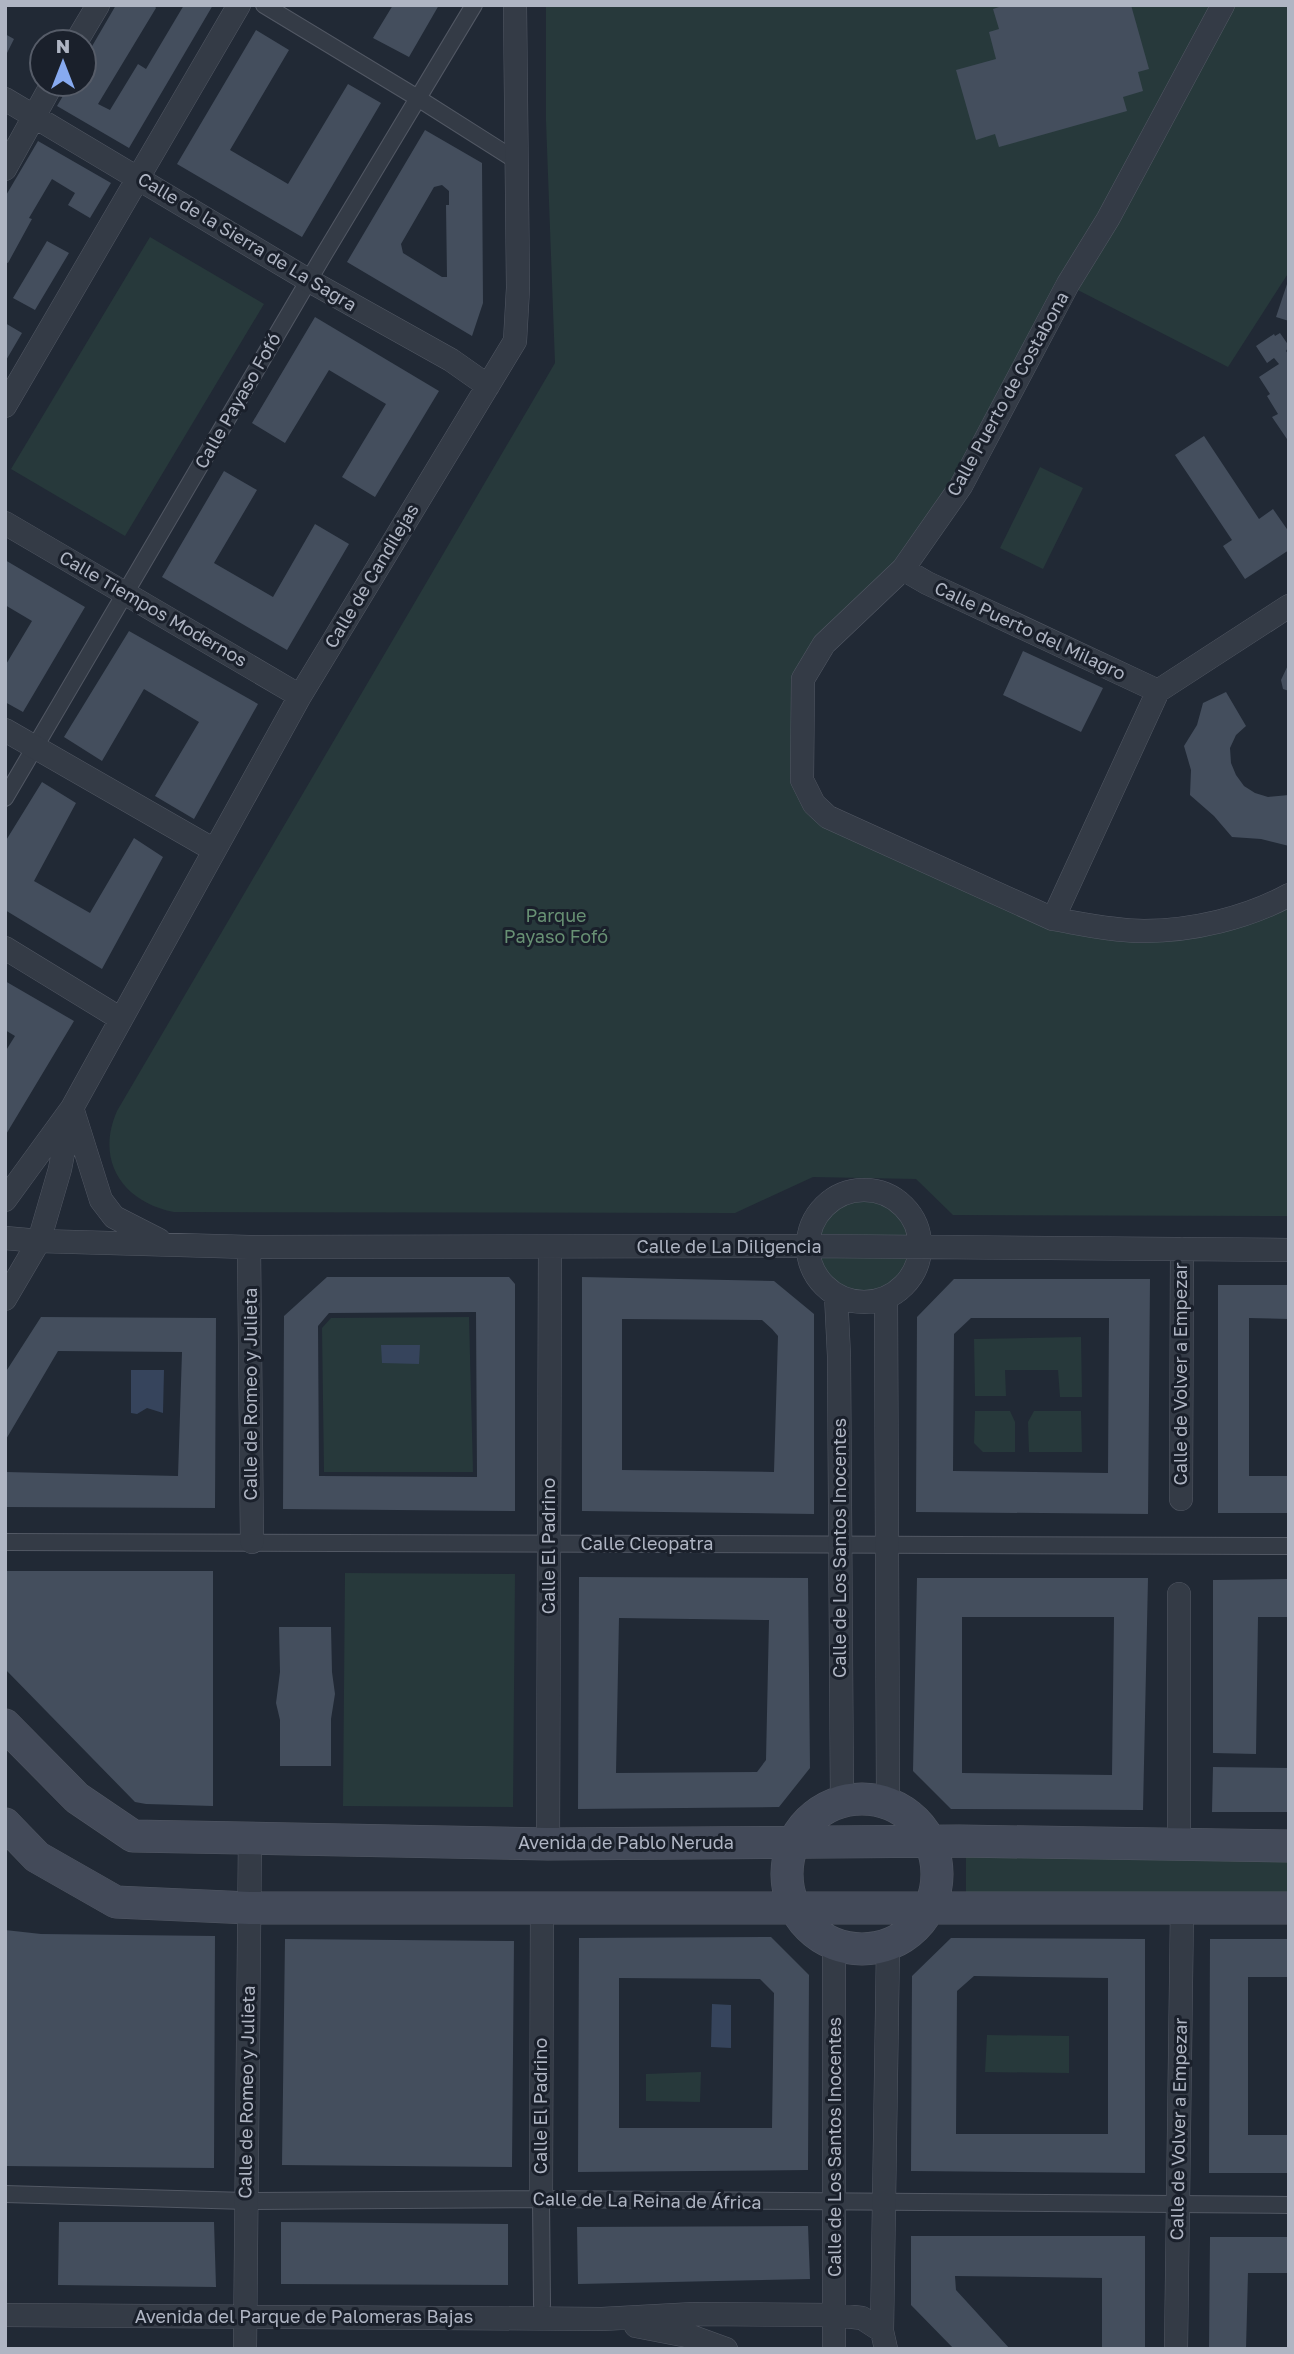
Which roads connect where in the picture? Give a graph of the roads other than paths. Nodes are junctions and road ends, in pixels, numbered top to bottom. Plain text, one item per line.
1 (97, 5) edge
2 (239, 5) edge
3 (264, 5) edge
4 (474, 5) edge
5 (515, 5) edge
6 (1223, 5) edge
7 (84, 28) edge
8 (416, 97) junction
9 (44, 98) edge
10 (5, 99) edge
11 (34, 115) junction
12 (517, 161) junction
13 (5, 169) edge
14 (138, 177) junction
15 (308, 281) junction
16 (488, 386) junction
17 (5, 406) edge
18 (5, 523) edge
19 (903, 569) junction
20 (125, 592) junction
21 (1289, 606) edge
22 (1158, 691) junction
23 (300, 696) junction
24 (5, 730) edge
25 (35, 747) junction
26 (5, 798) edge
27 (214, 850) junction
28 (1289, 895) edge
29 (1053, 919) junction
30 (5, 948) edge
31 (121, 1019) junction
32 (72, 1108) junction
33 (5, 1200) edge
34 (5, 1238) edge
35 (39, 1241) junction
36 (169, 1245) junction
37 (807, 1246) junction
38 (249, 1247) junction
39 (550, 1247) junction
40 (920, 1249) junction
41 (1182, 1249) junction
42 (1289, 1250) edge
43 (836, 1295) junction
44 (886, 1298) junction
45 (5, 1299) edge
46 (1181, 1499) dead end
47 (5, 1542) edge
48 (252, 1542) junction
49 (549, 1543) junction
50 (838, 1544) junction
51 (887, 1544) junction
52 (1289, 1546) edge
53 (1179, 1594) dead end
54 (5, 1725) edge
55 (842, 1801) junction
56 (888, 1802) junction
57 (5, 1824) edge
58 (250, 1836) junction
59 (931, 1840) junction
60 (793, 1843) junction
61 (548, 1844) junction
62 (1179, 1844) junction
63 (1289, 1846) edge
64 (542, 1906) junction
65 (794, 1907) junction
66 (931, 1907) junction
67 (249, 1908) junction
68 (1289, 1908) edge
69 (1182, 1909) junction
70 (834, 1945) junction
71 (888, 1946) junction
72 (5, 2194) edge
73 (541, 2199) junction
74 (246, 2201) junction
75 (884, 2202) junction
76 (835, 2203) junction
77 (1178, 2204) junction
78 (1289, 2205) edge
79 (542, 2305) dead end
80 (5, 2315) edge
81 (835, 2315) junction
82 (245, 2318) junction
83 (602, 2319) junction
84 (884, 2340) edge
85 (245, 2349) edge
86 (726, 2349) edge
87 (834, 2349) edge
88 (1176, 2349) edge

1 - 7 street
2 - 14 street
3 - 8 street
4 - 8 street, Calle Payaso Fofó
5 - 12 street, Calle de Candilejas
6 - 19 street, Calle Puerto de Costabona
8 - 12 street
8 - 15 street, Calle Payaso Fofó
9 - 11 street
10 - 11 street, Calle de la Sierra de La Sagra
11 - 13 street
11 - 14 street, Calle de la Sierra de La Sagra
12 - 16 street, Calle de Candilejas
14 - 15 street, Calle de la Sierra de La Sagra
14 - 17 street
15 - 16 street, Calle de la Sierra de La Sagra
15 - 20 street, Calle Payaso Fofó
16 - 23 street, Calle de Candilejas
18 - 20 street, Calle Tiempos Modernos
19 - 22 street, Calle Puerto del Milagro
19 - 29 street, Calle Puerto de Costabona
20 - 23 street, Calle Tiempos Modernos
20 - 25 street, Calle Payaso Fofó
21 - 22 street
22 - 29 street
23 - 27 street, Calle de Candilejas
24 - 25 street
25 - 26 street, Calle Payaso Fofó
25 - 27 street
27 - 31 street, Calle de Candilejas
28 - 29 street, Calle Puerto de Costabona
30 - 31 street
31 - 32 street, Calle de Candilejas
32 - 33 street, Calle de Candilejas
32 - 35 street, Calle de Candilejas
32 - 36 street, Calle de La Diligencia
34 - 35 street, Calle de La Diligencia
35 - 36 street, Calle de La Diligencia
35 - 45 street, Calle de Candilejas
36 - 38 street, Calle de La Diligencia
37 - 39 street, Calle de La Diligencia
37 - 40 street, Calle de La Diligencia
37 - 40 street
37 - 43 street
38 - 39 street, Calle de La Diligencia
38 - 48 street, Calle de Romeo y Julieta
39 - 49 street, Calle El Padrino
40 - 41 street, Calle de La Diligencia
40 - 44 street
41 - 42 street, Calle de La Diligencia
41 - 46 street, Calle de Volver a Empezar
43 - 44 street
43 - 50 street, Calle de Los Santos Inocentes
44 - 51 street
47 - 48 street, Calle Cleopatra
48 - 49 street, Calle Cleopatra
49 - 50 street, Calle Cleopatra
49 - 61 street, Calle El Padrino
50 - 51 street, Calle Cleopatra
50 - 55 street, Calle de Los Santos Inocentes
51 - 52 street, Calle Cleopatra
51 - 56 street
53 - 62 street
54 - 58 main road, Avenida de Pablo Neruda
55 - 56 main road
55 - 60 main road
56 - 59 main road
57 - 67 main road
58 - 61 main road, Avenida de Pablo Neruda
58 - 67 street, Calle de Romeo y Julieta
59 - 60 main road, Avenida de Pablo Neruda
59 - 62 main road, Avenida de Pablo Neruda
59 - 66 main road
60 - 61 main road, Avenida de Pablo Neruda
60 - 65 main road
62 - 63 main road, Avenida de Pablo Neruda
64 - 65 main road
64 - 67 main road
64 - 73 street, Calle El Padrino
65 - 66 main road
65 - 70 main road
66 - 69 main road
66 - 71 main road
67 - 74 street, Calle de Romeo y Julieta
68 - 69 main road
69 - 77 street, Calle de Volver a Empezar
70 - 71 main road
70 - 76 street, Calle de Los Santos Inocentes
71 - 75 street
72 - 74 street, Calle de La Reina de África
73 - 74 street, Calle de La Reina de África
73 - 76 street, Calle de La Reina de África
73 - 79 street, Calle El Padrino
74 - 82 street, Calle de Romeo y Julieta
75 - 76 street, Calle de La Reina de África
75 - 77 street, Calle de La Reina de África
75 - 84 street
76 - 81 street, Calle de Los Santos Inocentes
77 - 78 street, Calle de La Reina de África
77 - 88 street, Calle de Volver a Empezar
80 - 82 street, Avenida del Parque de Palomeras Bajas
81 - 83 street, Avenida del Parque de Palomeras Bajas
81 - 84 street, Avenida del Parque de Palomeras Bajas
81 - 87 street, Calle de Los Santos Inocentes
82 - 83 street, Avenida del Parque de Palomeras Bajas
82 - 85 street, Calle de Romeo y Julieta
83 - 86 street, Avenida del Parque de Palomeras Bajas

